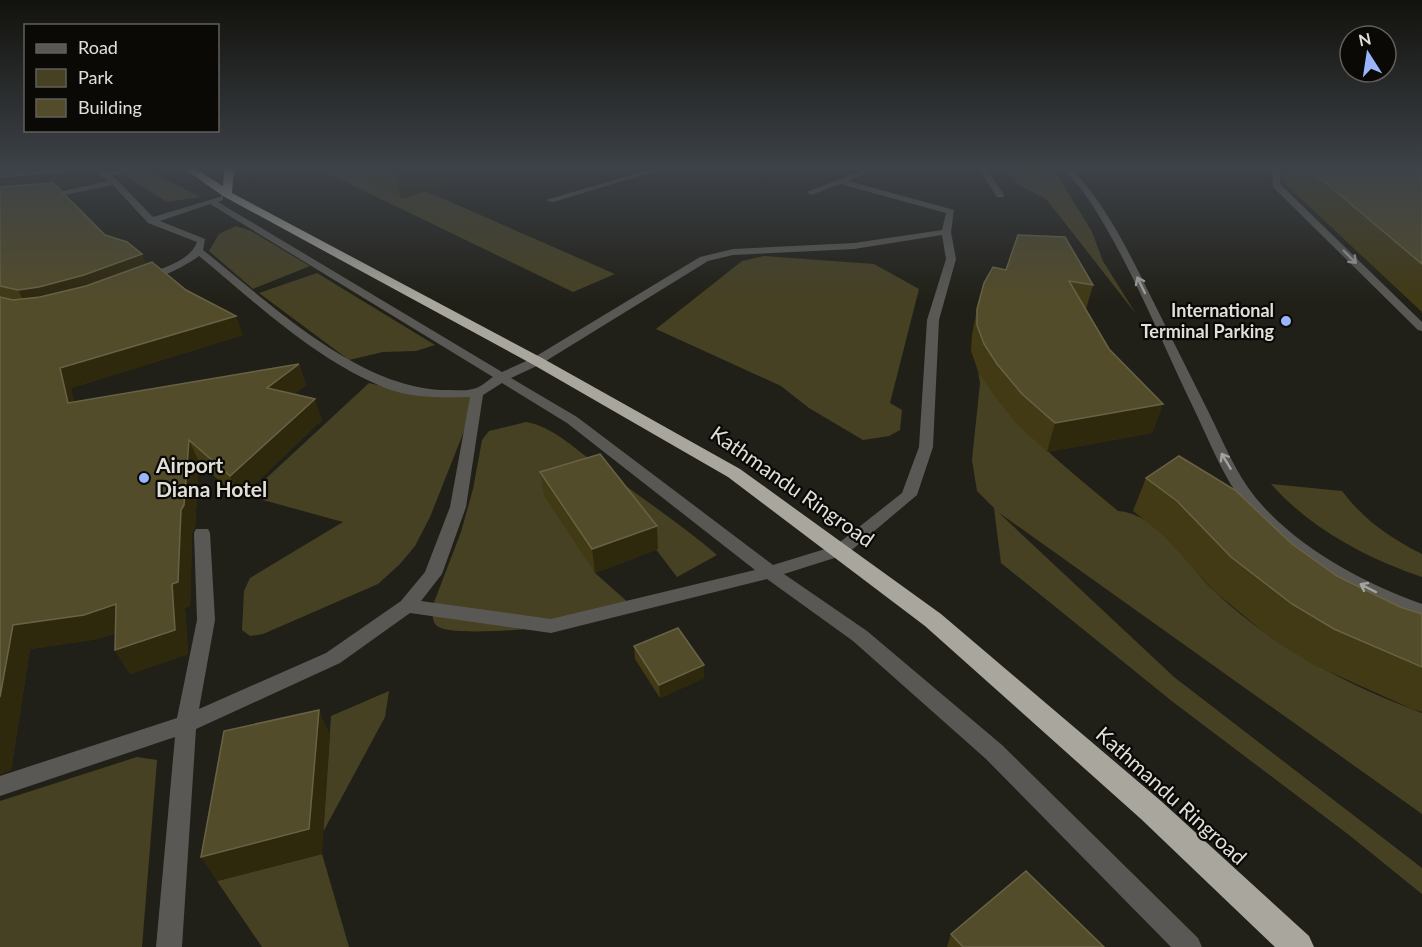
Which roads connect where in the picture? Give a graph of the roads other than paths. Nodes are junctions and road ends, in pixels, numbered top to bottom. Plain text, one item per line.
1 (143, 212) edge
2 (179, 212) edge
3 (229, 212) edge
4 (262, 212) edge
5 (951, 212) edge
6 (1102, 212) edge
7 (1304, 212) edge
8 (151, 221) junction
9 (946, 232) junction
10 (199, 251) junction
11 (138, 281) edge
12 (1422, 328) edge
13 (537, 361) junction
14 (502, 377) junction
15 (477, 393) junction
16 (202, 533) dead end
17 (841, 550) junction
18 (770, 572) junction
19 (407, 606) junction
20 (1422, 611) edge
21 (186, 724) junction
22 (0, 786) edge
23 (169, 947) edge
24 (1189, 947) edge
25 (1298, 947) edge

1 - 8 street
2 - 8 street
3 - 14 street
4 - 13 highway, Kathmandu Ringroad
5 - 9 street
20 -> 6 street
7 -> 12 street
8 - 10 street
9 - 13 street
9 - 17 street
10 - 11 street
10 - 15 street
13 - 14 street
13 - 17 highway, Kathmandu Ringroad
14 - 15 street
14 - 18 street
15 - 19 street
16 - 21 street
17 - 18 street
17 - 25 highway, Kathmandu Ringroad
18 - 19 street
18 - 24 street
19 - 21 street
21 - 22 street
21 - 23 street

